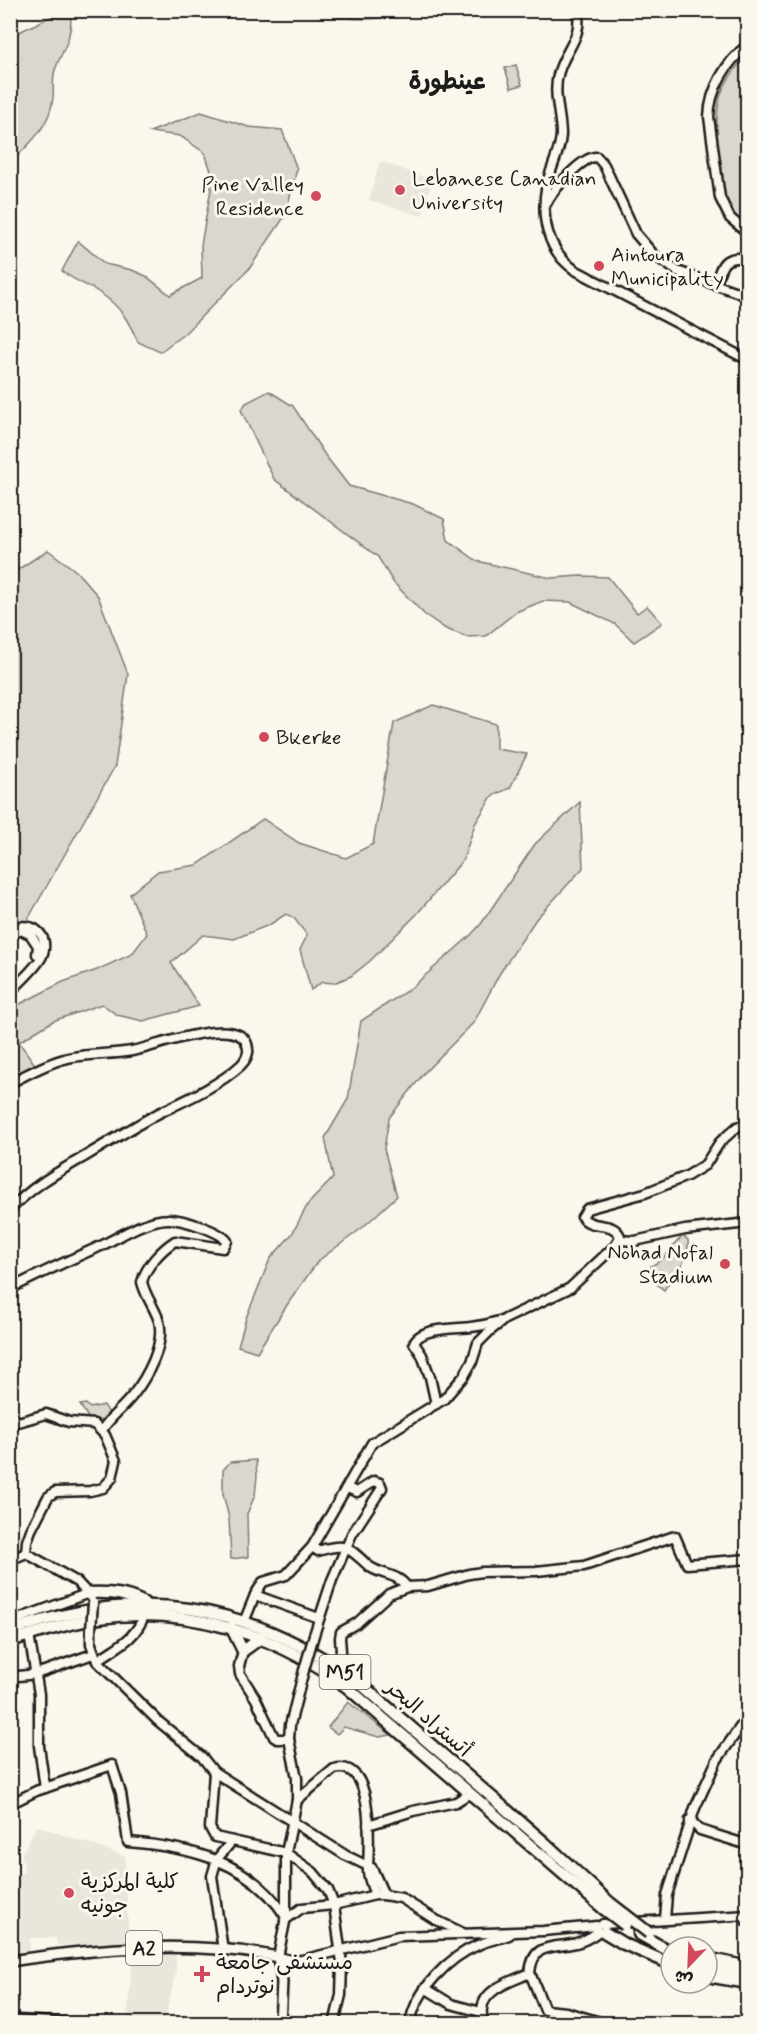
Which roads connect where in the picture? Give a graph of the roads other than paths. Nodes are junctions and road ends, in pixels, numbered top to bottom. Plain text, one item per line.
1 (577, 11) edge
2 (747, 45) edge
3 (545, 208) junction
4 (747, 233) edge
5 (747, 258) edge
6 (716, 284) junction
7 (747, 296) edge
8 (747, 360) edge
9 (10, 929) edge
10 (33, 932) junction
11 (10, 935) edge
12 (40, 954) junction
13 (10, 984) edge
14 (10, 992) edge
15 (10, 1083) edge
16 (747, 1123) edge
17 (10, 1210) edge
18 (747, 1223) edge
19 (619, 1240) junction
20 (10, 1289) edge
21 (505, 1319) junction
22 (436, 1404) junction
23 (10, 1416) edge
24 (102, 1430) junction
25 (347, 1488) junction
26 (312, 1547) junction
27 (345, 1548) junction
28 (26, 1553) junction
29 (747, 1559) edge
30 (10, 1560) edge
31 (407, 1587) junction
32 (255, 1595) junction
33 (91, 1598) junction
34 (146, 1610) junction
35 (319, 1618) junction
36 (10, 1622) edge
37 (244, 1622) junction
38 (231, 1628) junction
39 (10, 1631) edge
40 (29, 1635) junction
41 (261, 1638) junction
42 (10, 1641) edge
43 (243, 1652) junction
44 (95, 1658) junction
45 (337, 1666) junction
46 (36, 1674) junction
47 (10, 1677) edge
48 (747, 1716) edge
49 (289, 1739) junction
50 (218, 1774) junction
51 (45, 1788) junction
52 (470, 1793) junction
53 (13, 1799) edge
54 (297, 1800) junction
55 (690, 1820) junction
56 (291, 1821) junction
57 (368, 1825) junction
58 (700, 1830) junction
59 (686, 1834) junction
60 (232, 1841) junction
61 (747, 1845) edge
62 (286, 1853) junction
63 (217, 1859) junction
64 (368, 1866) junction
65 (379, 1895) junction
66 (334, 1905) junction
67 (607, 1906) junction
68 (286, 1918) junction
69 (747, 1918) edge
70 (436, 1920) junction
71 (665, 1920) junction
72 (601, 1929) junction
73 (518, 1932) junction
74 (436, 1934) junction
75 (466, 1934) junction
76 (644, 1934) junction
77 (659, 1940) edge
78 (659, 1944) edge
79 (223, 1950) junction
80 (340, 1950) junction
81 (659, 1959) edge
82 (10, 1961) edge
83 (279, 1961) junction
84 (294, 1961) joint
85 (719, 1961) edge
86 (747, 1967) edge
87 (719, 1969) edge
88 (530, 1973) junction
89 (747, 1976) edge
90 (719, 1978) edge
91 (747, 1983) edge
92 (424, 1988) junction
93 (482, 2013) junction
94 (10, 2020) edge
95 (77, 2024) edge
96 (280, 2024) edge
97 (334, 2024) edge
98 (410, 2024) edge
99 (484, 2024) edge
100 (607, 2024) edge

1 - 3 street
2 - 4 street
3 - 6 street
3 - 8 street
5 - 6 street
6 - 7 street
9 - 10 street
10 - 11 street
10 - 12 street
12 - 13 street
12 - 14 street
15 - 17 street
16 - 19 street
18 - 19 street
19 - 21 street
20 - 24 street
21 - 22 street
21 - 22 street
22 - 25 street
23 - 24 street
24 - 28 street
25 - 26 street
25 - 27 street
26 - 27 street
26 - 32 street
27 - 31 street
27 - 35 street
28 - 30 street
28 - 33 street
29 - 31 street
31 - 45 street
32 - 35 street
32 - 37 street
33 - 34 highway
33 - 36 street
33 - 44 street, bridge
34 - 37 highway, أتستراد البحر / M51
34 - 38 highway, أتستراد البحر / M51
34 - 39 highway, أتستراد البحر / M51
34 - 40 highway, أتستراد البحر / M51
34 - 44 street
35 - 49 street, bridge
37 - 45 highway, أتستراد البحر / M51
38 - 41 highway, أتستراد البحر / M51
38 - 43 highway
40 - 42 highway, أتستراد البحر / M51
40 - 46 street
41 - 43 highway
41 - 52 highway, أتستراد البحر / M51
43 - 49 street
44 - 46 street
44 - 50 street
45 - 67 highway, أتستراد البحر / M51
46 - 47 street
46 - 51 street
48 - 55 street
49 - 54 street
50 - 56 street
50 - 60 street
51 - 53 street
51 - 63 street
52 - 57 street
52 - 67 highway, أتستراد البحر / M51
54 - 56 street
54 - 57 street
55 - 58 street
55 - 59 street
56 - 62 street
56 - 64 street
57 - 64 street
58 - 59 street
58 - 61 street
59 - 71 street
60 - 62 street
60 - 63 street
62 - 66 street
62 - 68 street
63 - 68 street
63 - 79 street
64 - 65 street
65 - 66 street
65 - 70 street
66 - 68 street
66 - 80 street
67 - 76 highway, أتستراد البحر / M51, bridge
68 - 83 street
69 - 71 street
70 - 74 street
70 - 75 street
71 - 72 street
72 - 73 street
72 - 81 highway
72 - 88 street
73 - 75 street
73 - 92 street
74 - 75 street
74 - 80 street
76 - 77 highway, أتستراد البحر / M51
76 - 78 highway, أتستراد البحر / M51
79 - 82 main road, A2
79 - 83 main road, A2
80 - 84 street
80 - 97 street
83 - 84 main road
83 - 96 main road
85 - 86 highway
87 - 89 highway
88 - 93 street
88 - 100 street
90 - 91 highway
92 - 93 street
92 - 98 street
93 - 99 street
94 - 95 main road

